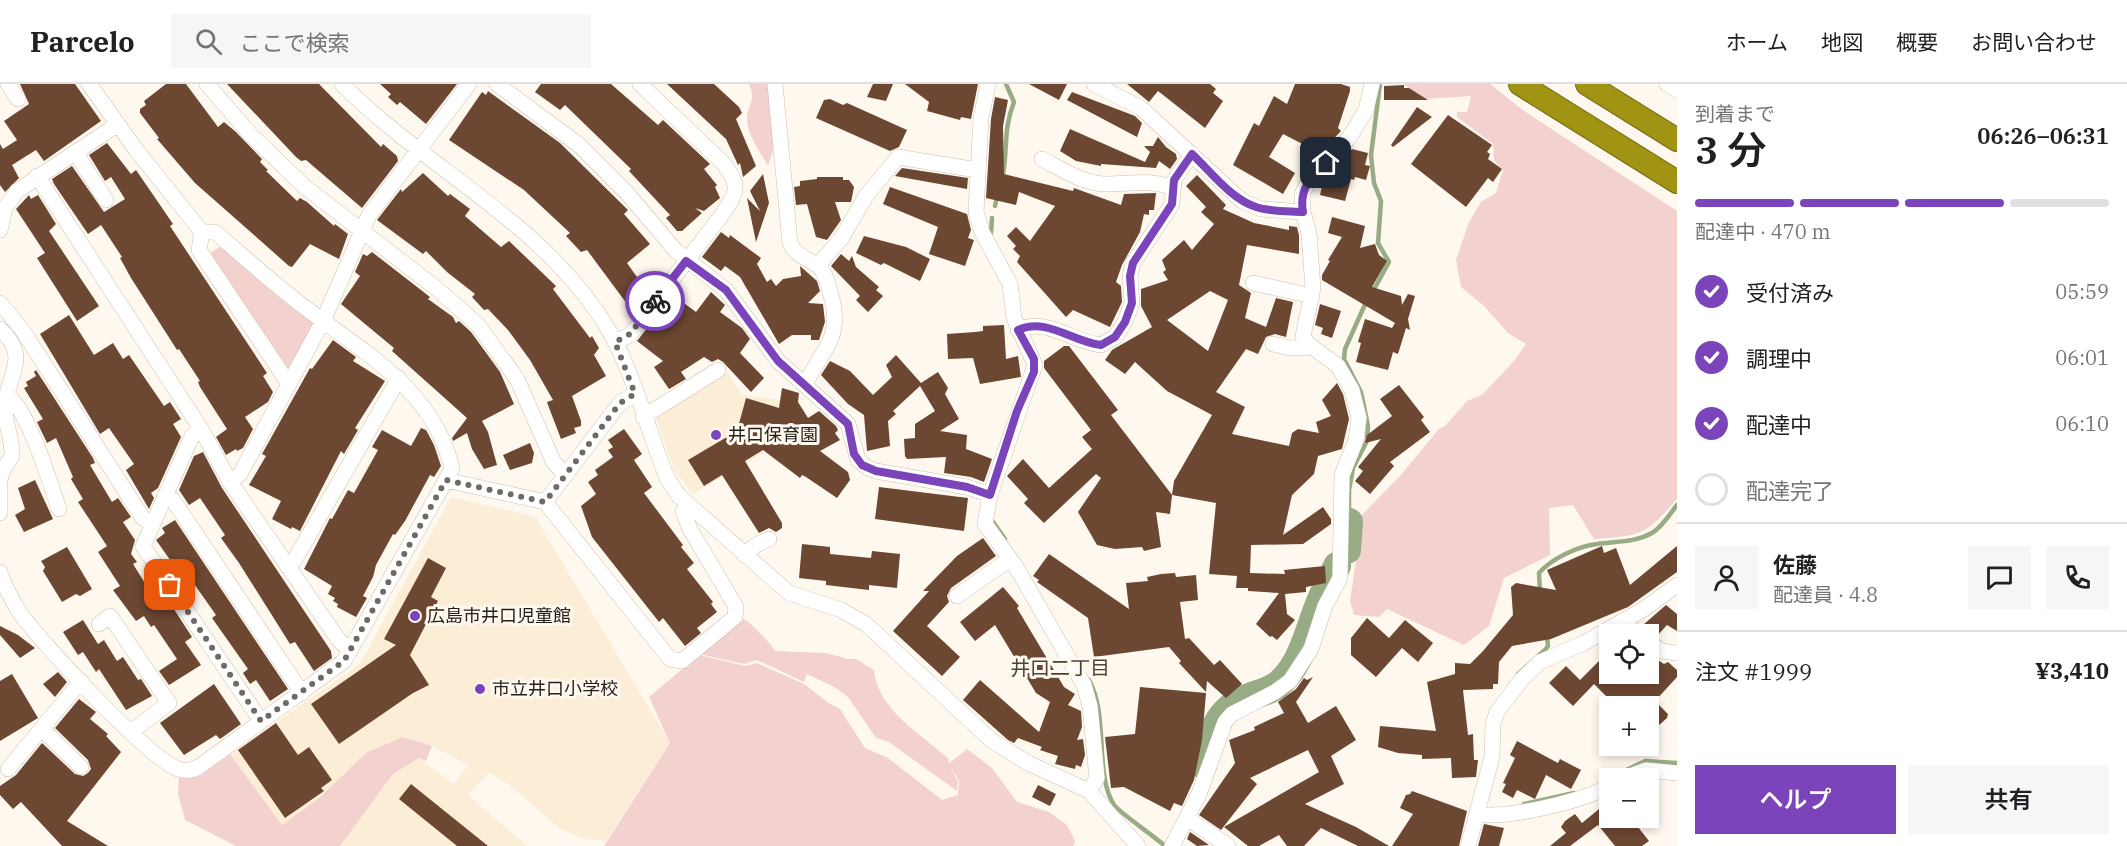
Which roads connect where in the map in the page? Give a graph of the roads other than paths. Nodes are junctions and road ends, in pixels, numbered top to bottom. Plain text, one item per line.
1 (8, 84) edge
2 (89, 84) edge
3 (207, 84) edge
4 (342, 84) edge
5 (469, 84) edge
6 (497, 84) edge
7 (640, 84) edge
8 (775, 84) edge
9 (988, 84) edge
10 (1094, 84) edge
11 (1372, 84) edge
12 (1520, 84) edge
13 (1587, 84) edge
14 (1667, 84) edge
15 (1677, 90) edge
16 (18, 99) dead end
17 (117, 125) junction
18 (1677, 140) edge
19 (419, 151) junction
20 (75, 152) junction
21 (1192, 154) junction
22 (1042, 159) dead end
23 (977, 170) junction
24 (37, 176) junction
25 (1677, 182) edge
26 (1172, 188) junction
27 (106, 200) dead end
28 (1303, 212) junction
29 (0, 230) edge
30 (202, 232) junction
31 (360, 232) junction
32 (686, 261) junction
33 (818, 265) junction
34 (1253, 282) dead end
35 (1312, 296) junction
36 (0, 303) edge
37 (323, 321) junction
38 (0, 329) edge
39 (1018, 330) junction
40 (615, 342) junction
41 (1273, 344) dead end
42 (1313, 347) junction
43 (718, 370) dead end
44 (399, 378) junction
45 (289, 384) junction
46 (805, 384) junction
47 (635, 394) junction
48 (7, 395) junction
49 (644, 417) junction
50 (201, 429) junction
51 (566, 475) junction
52 (0, 480) edge
53 (446, 480) junction
54 (230, 482) junction
55 (0, 488) edge
56 (167, 495) junction
57 (990, 495) junction
58 (545, 502) junction
59 (689, 506) junction
60 (59, 510) dead end
61 (0, 513) edge
62 (152, 525) junction
63 (769, 538) dead end
64 (744, 555) junction
65 (1010, 559) junction
66 (287, 566) junction
67 (0, 573) edge
68 (1677, 585) edge
69 (957, 596) dead end
70 (1622, 621) junction
71 (99, 624) dead end
72 (1626, 624) edge
73 (1659, 649) edge
74 (350, 651) junction
75 (1677, 653) edge
76 (81, 681) junction
77 (302, 693) junction
78 (261, 721) junction
79 (42, 729) junction
80 (131, 732) junction
81 (81, 767) dead end
82 (8, 769) dead end
83 (1659, 771) edge
84 (1677, 772) edge
85 (1089, 791) junction
86 (1599, 792) edge
87 (1477, 814) junction
88 (1187, 818) junction
89 (1138, 846) edge
90 (1173, 846) edge
91 (1228, 846) edge
92 (1468, 846) edge

1 - 16 street
2 - 17 street
3 - 31 street
4 - 19 street
5 - 19 street
6 - 32 street
7 - 32 street
8 - 33 street
9 - 23 street
10 - 21 street
11 - 28 street
12 - 25 highway
13 - 18 highway
14 - 15 street
17 - 20 street
17 - 30 street
19 - 31 street
19 - 40 street
20 - 24 street
20 - 27 street
21 - 26 street
21 - 28 street
22 - 26 street
23 - 33 street
23 - 39 street
24 - 29 street
24 - 50 street
26 - 39 street
28 - 35 street
30 - 37 street
30 - 45 street
31 - 37 street
31 - 51 street
32 - 40 street
32 - 46 street
33 - 46 street
34 - 35 street
35 - 42 street
36 - 62 street
37 - 44 street
37 - 45 street
38 - 48 street
39 - 57 street
40 - 47 street
41 - 42 street
42 - 88 street
43 - 49 street
44 - 53 street
44 - 66 street
45 - 54 street
46 - 57 street
47 - 49 street
47 - 51 street
48 - 52 street
48 - 60 street
49 - 59 street
50 - 54 street
50 - 56 street
51 - 58 street
53 - 58 street
53 - 74 street
54 - 66 street
55 - 61 street
56 - 62 street
56 - 77 street
57 - 65 street
58 - 59 street
59 - 64 street
62 - 78 street
63 - 64 street
64 - 85 street
65 - 69 street
65 - 85 street
66 - 74 street
67 - 76 street
68 - 70 street
70 - 72 street
70 - 87 street
71 - 80 street
73 - 75 street
74 - 77 street
76 - 79 street
76 - 80 street
77 - 78 street
78 - 80 street
79 - 81 street
79 - 82 street
83 - 84 street
85 - 89 street
86 - 87 street
87 - 92 street
88 - 90 street
88 - 91 street

